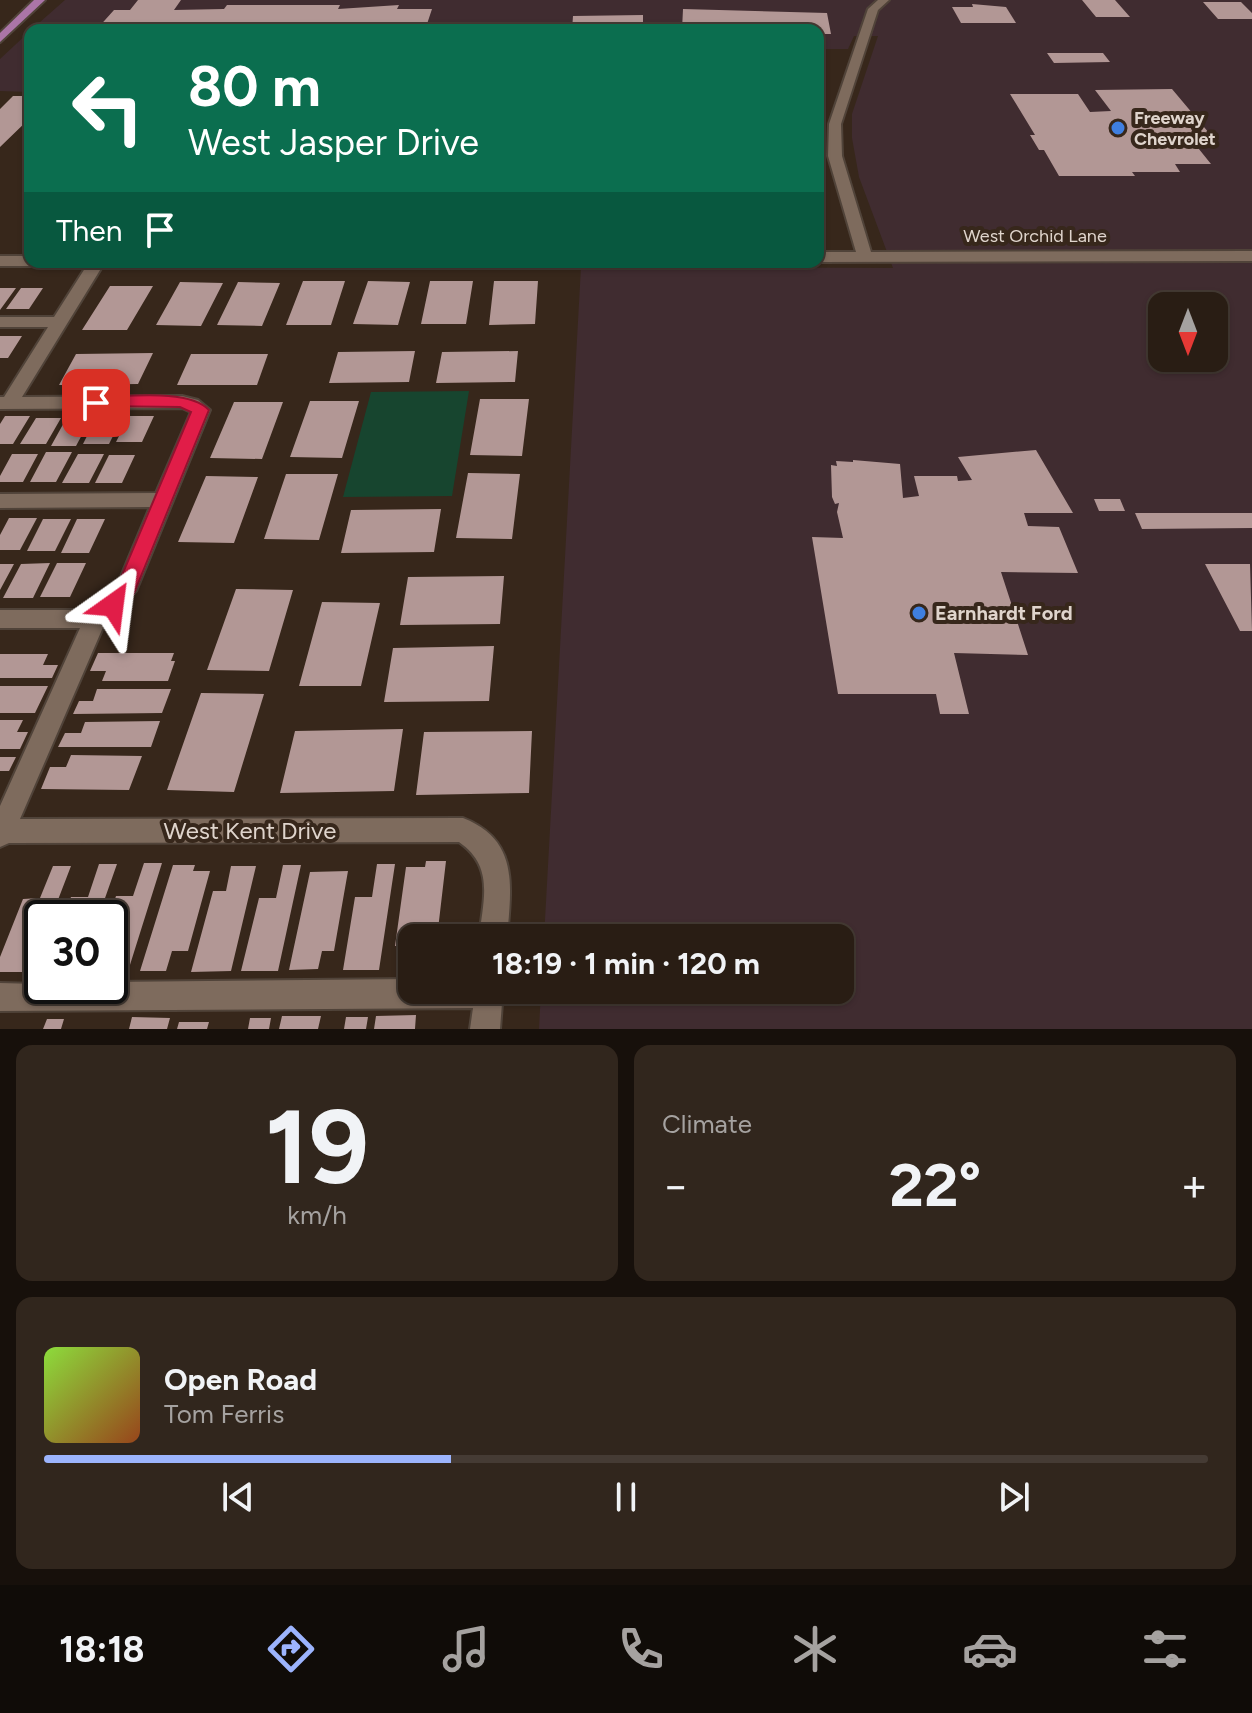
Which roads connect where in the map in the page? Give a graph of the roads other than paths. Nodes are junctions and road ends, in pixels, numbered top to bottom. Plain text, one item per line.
1 (40, 0) edge
2 (875, 3) edge
3 (0, 39) edge
4 (1252, 256) edge
5 (824, 257) edge
6 (865, 257) junction
7 (0, 261) edge
8 (24, 261) edge
9 (93, 268) edge
10 (0, 322) edge
11 (59, 322) junction
12 (5, 403) edge
13 (164, 500) junction
14 (0, 501) edge
15 (0, 619) edge
16 (95, 619) junction
17 (1, 832) edge
18 (494, 924) edge
19 (398, 993) edge
20 (0, 997) edge
21 (487, 1004) edge
22 (485, 1029) edge

1 - 3 main road
2 - 6 street
4 - 6 street, West Orchid Lane
5 - 6 street, West Orchid Lane
7 - 8 street
9 - 11 street
10 - 11 street
11 - 12 street
12 - 13 street
13 - 14 street
13 - 16 street
15 - 16 street
16 - 17 street
17 - 18 street, West Kent Drive
19 - 20 street
21 - 22 street

